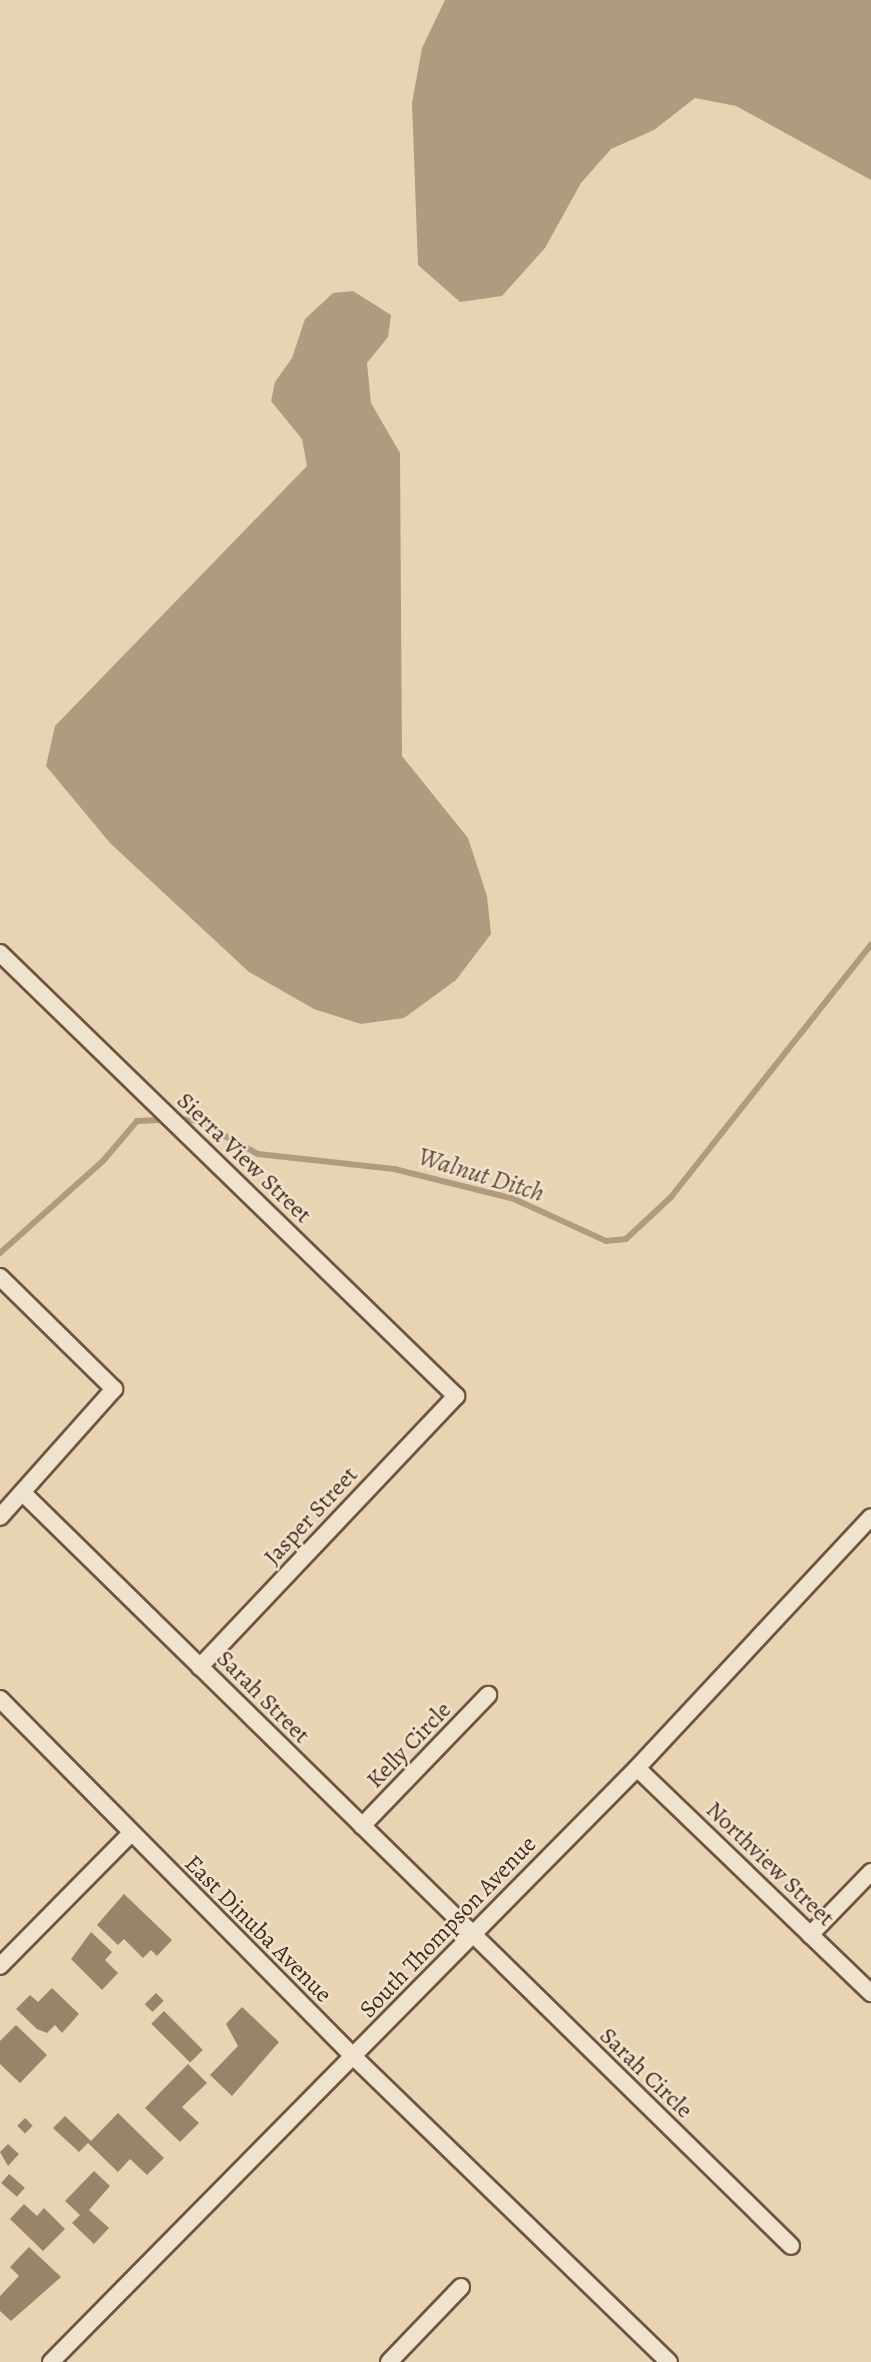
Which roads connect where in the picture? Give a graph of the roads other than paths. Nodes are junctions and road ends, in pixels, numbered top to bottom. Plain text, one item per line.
1 (0, 953) edge
2 (0, 1277) edge
3 (456, 1396) joint
4 (24, 1494) junction
5 (0, 1517) edge
6 (871, 1517) edge
7 (200, 1667) junction
8 (488, 1695) dead end
9 (0, 1699) edge
10 (637, 1768) junction
11 (362, 1826) junction
12 (130, 1834) junction
13 (871, 1872) edge
14 (470, 1932) junction
15 (810, 1935) junction
16 (0, 1966) edge
17 (871, 1993) edge
18 (355, 2058) junction
19 (791, 2246) dead end
20 (461, 2287) dead end
21 (51, 2362) edge
22 (389, 2362) edge
23 (669, 2362) edge

1 - 3 street, Sierra View Street
2 - 4 street
3 - 7 street, Jasper Street
4 - 5 street
4 - 7 street, Sarah Street
6 - 10 street, South Thompson Avenue
7 - 11 street, Sarah Street
8 - 11 street, Kelly Circle
9 - 12 street, East Dinuba Avenue
10 - 14 street, South Thompson Avenue
10 - 15 street, Northview Street
11 - 14 street, Sarah Street
12 - 16 street
12 - 18 street, East Dinuba Avenue
13 - 15 street
14 - 18 street, South Thompson Avenue
14 - 19 street, Sarah Circle
15 - 17 street, Northview Street
18 - 21 street, South Thompson Avenue
18 - 23 street, East Dinuba Avenue
20 - 22 street

